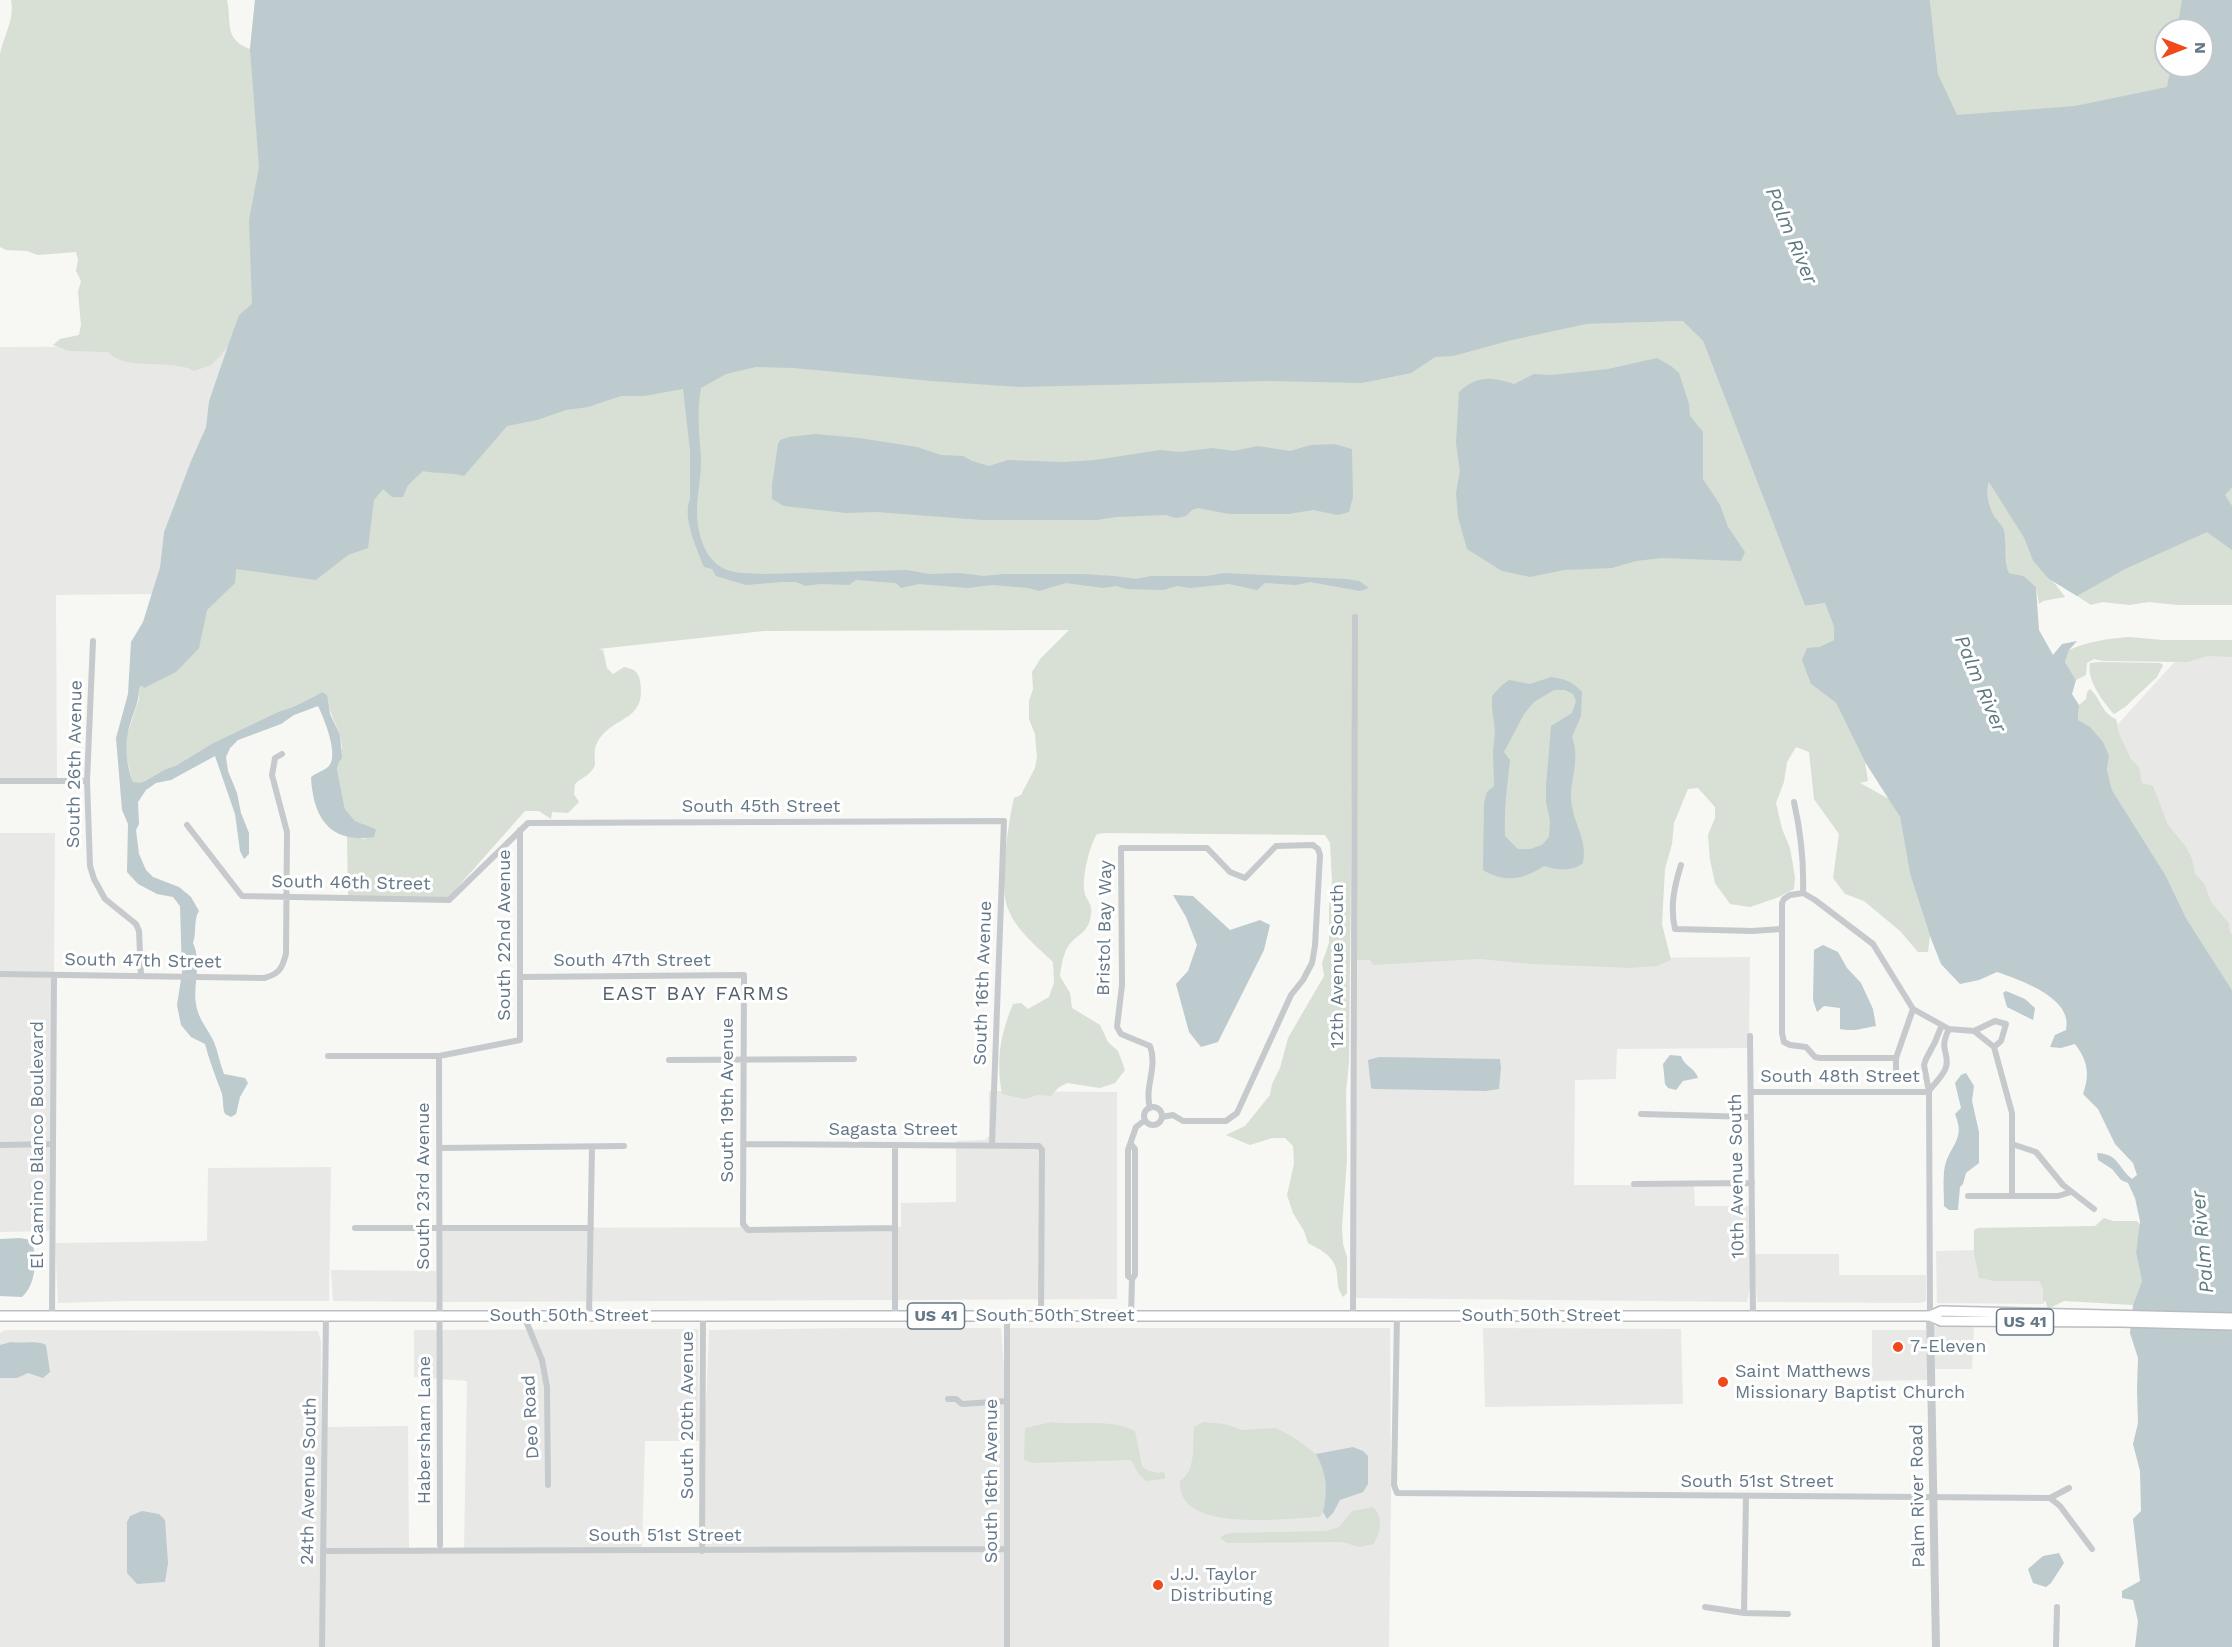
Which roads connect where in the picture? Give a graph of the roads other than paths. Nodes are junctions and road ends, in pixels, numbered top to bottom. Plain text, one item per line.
1 (1355, 617) dead end
2 (93, 641) dead end
3 (282, 754) dead end
4 (0, 781) edge
5 (87, 781) junction
6 (1794, 802) dead end
7 (1004, 821) joint
8 (187, 825) dead end
9 (520, 830) junction
10 (1681, 866) dead end
11 (1803, 893) junction
12 (286, 897) junction
13 (1781, 929) junction
14 (0, 974) edge
15 (54, 975) junction
16 (744, 975) joint
17 (141, 976) junction
18 (521, 977) junction
19 (1913, 1009) junction
20 (1942, 1025) junction
21 (1949, 1029) junction
22 (1974, 1031) junction
23 (1750, 1036) dead end
24 (1933, 1047) junction
25 (1994, 1047) junction
26 (1943, 1050) junction
27 (328, 1056) dead end
28 (439, 1056) junction
29 (1896, 1058) junction
30 (744, 1059) junction
31 (854, 1059) dead end
32 (669, 1060) dead end
33 (1896, 1079) dead end
34 (1751, 1092) junction
35 (1929, 1092) junction
36 (1150, 1108) junction
37 (1641, 1114) dead end
38 (1162, 1117) junction
39 (1751, 1118) junction
40 (1145, 1120) junction
41 (52, 1144) junction
42 (743, 1144) junction
43 (2012, 1144) junction
44 (0, 1145) edge
45 (895, 1145) junction
46 (992, 1145) junction
47 (591, 1146) junction
48 (624, 1146) dead end
49 (440, 1148) junction
50 (1752, 1183) junction
51 (1634, 1185) dead end
52 (2071, 1192) junction
53 (1968, 1196) dead end
54 (2012, 1196) junction
55 (2094, 1209) dead end
56 (355, 1228) dead end
57 (440, 1228) junction
58 (591, 1228) junction
59 (895, 1228) junction
60 (0, 1316) edge
61 (52, 1316) junction
62 (326, 1316) junction
63 (440, 1316) junction
64 (524, 1316) junction
65 (589, 1316) junction
66 (703, 1316) junction
67 (895, 1316) junction
68 (1007, 1316) junction
69 (1041, 1316) junction
70 (1131, 1316) junction
71 (1353, 1316) junction
72 (1397, 1316) junction
73 (1753, 1316) junction
74 (1930, 1316) junction
75 (2122, 1318) junction
76 (2232, 1318) edge
77 (2232, 1325) edge
78 (948, 1399) dead end
79 (1007, 1401) junction
80 (548, 1485) dead end
81 (2069, 1488) dead end
82 (1746, 1497) junction
83 (1934, 1498) junction
84 (2049, 1498) junction
85 (440, 1545) dead end
86 (1007, 1549) junction
87 (2092, 1549) dead end
88 (323, 1551) junction
89 (702, 1551) junction
90 (2057, 1606) dead end
91 (1705, 1607) dead end
92 (1744, 1613) junction
93 (1788, 1614) dead end
94 (322, 1647) edge
95 (1007, 1647) edge
96 (1936, 1647) edge
97 (2056, 1647) edge

1 - 71 street, 12th Avenue South
2 - 5 street, South 26th Avenue
3 - 12 street
4 - 5 street
5 - 17 street, South 26th Avenue
6 - 11 street
7 - 9 street, South 45th Street
7 - 46 street, South 16th Avenue
8 - 12 street, South 46th Street
9 - 12 street, South 46th Street
9 - 18 street, South 22nd Avenue
10 - 13 street
11 - 13 street
11 - 19 street
12 - 17 street, South 47th Street
13 - 29 street
14 - 15 street, South 47th Street
15 - 17 street, South 47th Street
15 - 41 street, El Camino Blanco Boulevard
16 - 18 street, South 47th Street
16 - 30 street, South 19th Avenue
18 - 28 street, South 22nd Avenue
19 - 20 street
19 - 29 street
20 - 21 street
20 - 24 street, Palm River Road
21 - 22 street
21 - 26 street
22 - 25 street
22 - 25 street
23 - 34 street, 10th Avenue South
24 - 26 street
24 - 35 street, Palm River Road
25 - 43 street
26 - 35 street
27 - 28 street
28 - 49 street, South 23rd Avenue
29 - 33 street
30 - 31 street
30 - 32 street
30 - 42 street, South 19th Avenue
34 - 35 street, South 48th Street
34 - 39 street, 10th Avenue South
35 - 74 street, Palm River Road
36 - 38 street
36 - 38 street, Bristol Bay Way
36 - 40 street
37 - 39 street
38 - 40 street
39 - 50 street, 10th Avenue South
40 - 70 street
41 - 44 street
41 - 61 street, El Camino Blanco Boulevard
42 - 45 street, Sagasta Street
42 - 59 street, South 19th Avenue
43 - 52 street
43 - 54 street
45 - 46 street, Sagasta Street
45 - 59 street
46 - 69 street, Sagasta Street
47 - 48 street
47 - 49 street
47 - 58 street
49 - 57 street, South 23rd Avenue
50 - 51 street
50 - 73 street, 10th Avenue South
52 - 54 street
52 - 55 street
53 - 54 street
56 - 57 street
57 - 58 street
57 - 63 street, South 23rd Avenue
58 - 65 street
59 - 67 street
60 - 61 main road, South 50th Street / US 41
61 - 62 main road, South 50th Street / US 41
62 - 63 main road, South 50th Street / US 41
62 - 88 street, 24th Avenue South
63 - 64 main road, South 50th Street / US 41
63 - 85 street, Habersham Lane
64 - 65 main road, South 50th Street / US 41
64 - 80 street, Deo Road
65 - 66 main road, South 50th Street / US 41
66 - 67 main road, South 50th Street / US 41
66 - 89 street, South 20th Avenue
67 - 68 main road, South 50th Street / US 41
68 - 69 main road, South 50th Street / US 41
68 - 79 street, South 16th Avenue
69 - 70 main road, South 50th Street / US 41
70 - 71 main road, South 50th Street / US 41
71 - 72 main road, South 50th Street / US 41
72 - 73 main road, South 50th Street / US 41
72 - 82 street, South 51st Street
73 - 74 main road, South 50th Street / US 41
74 - 75 main road, South 50th Street / US 41
74 - 83 street, Palm River Road
75 - 76 main road, South 50th Street / US 41
75 - 77 main road, South 50th Street / US 41
78 - 79 street
79 - 86 street, South 16th Avenue
81 - 84 street
82 - 83 street, South 51st Street
82 - 92 street
83 - 84 street, South 51st Street
83 - 96 street, Palm River Road
84 - 87 street
86 - 89 street, South 51st Street
86 - 95 street, South 16th Avenue
88 - 89 street, South 51st Street
88 - 94 street, 24th Avenue South
90 - 97 street
91 - 92 street
92 - 93 street

